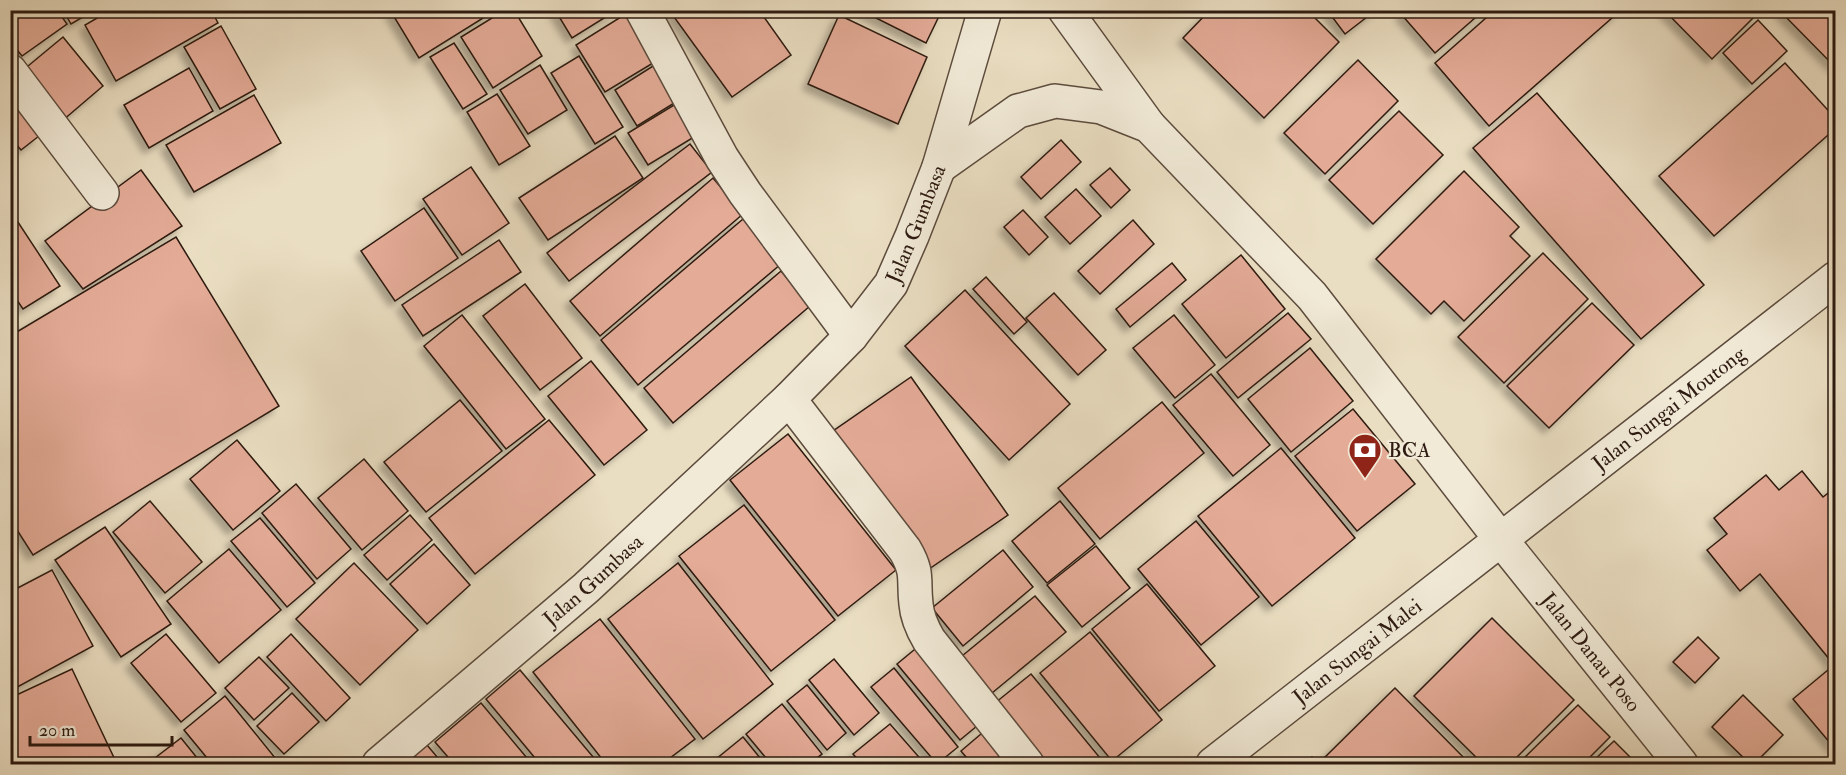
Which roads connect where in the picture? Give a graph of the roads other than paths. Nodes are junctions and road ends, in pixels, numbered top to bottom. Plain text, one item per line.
1 (642, 10) edge
2 (985, 10) edge
3 (1065, 10) edge
4 (10, 71) edge
5 (1149, 126) junction
6 (939, 167) junction
7 (102, 193) dead end
8 (1836, 278) edge
9 (851, 336) junction
10 (789, 399) junction
11 (1502, 541) junction
12 (379, 765) edge
13 (1028, 765) edge
14 (1213, 765) edge
15 (1681, 765) edge

1 - 9 street
2 - 6 street
3 - 5 street
4 - 7 street
5 - 6 street, Jalan Gumbasa
5 - 11 street, Jalan Gumbasa
6 - 9 street, Jalan Gumbasa
8 - 11 street, Jalan Sungai Moutong
9 - 10 street, Jalan Gumbasa
10 - 12 street, Jalan Gumbasa
10 - 13 street
11 - 14 street, Jalan Sungai Malei
11 - 15 street, Jalan Danau Poso

